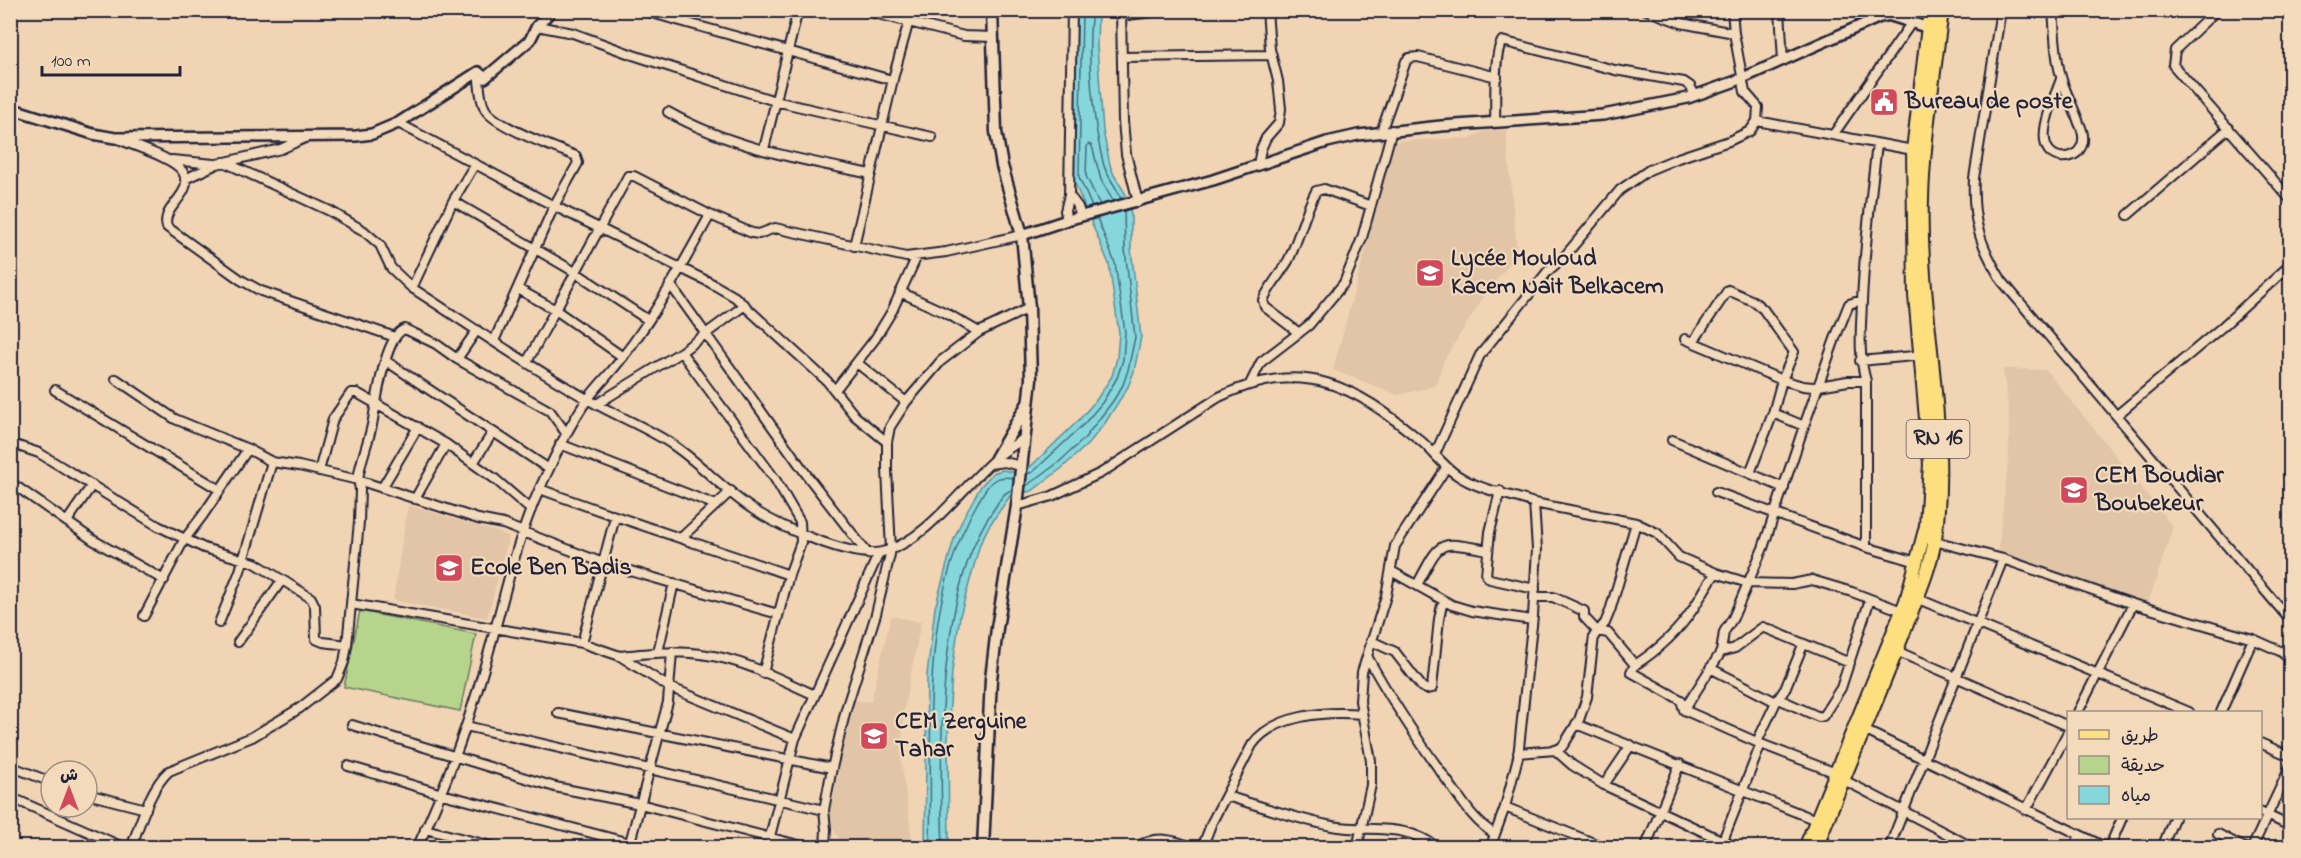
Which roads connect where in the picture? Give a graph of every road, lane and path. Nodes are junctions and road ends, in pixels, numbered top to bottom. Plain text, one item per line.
1 (552, 10) edge
2 (641, 10) edge
3 (798, 10) edge
4 (862, 10) edge
5 (912, 10) edge
6 (992, 10) edge
7 (1072, 10) edge
8 (1169, 10) edge
9 (1267, 10) edge
10 (1646, 10) edge
11 (1673, 10) edge
12 (1732, 10) edge
13 (1780, 10) edge
14 (1917, 10) edge
15 (1930, 10) edge
16 (1942, 10) edge
17 (2001, 10) edge
18 (2053, 10) edge
19 (2217, 10) edge
20 (1120, 13) edge
21 (1896, 13) edge
22 (1672, 20) junction
23 (909, 22) junction
24 (1912, 22) junction
25 (537, 26) junction
26 (1927, 27) junction
27 (1940, 31) junction
28 (1734, 33) junction
29 (993, 37) junction
30 (788, 52) junction
31 (1272, 55) junction
32 (1122, 57) junction
33 (1783, 62) junction
34 (478, 72) junction
35 (1497, 77) junction
36 (1744, 78) junction
37 (2061, 79) junction
38 (892, 80) junction
39 (1695, 95) junction
40 (775, 101) junction
41 (10, 108) edge
42 (668, 112) dead end
43 (1757, 121) junction
44 (1495, 122) junction
45 (398, 123) junction
46 (882, 126) junction
47 (2229, 128) junction
48 (1392, 130) junction
49 (1381, 132) junction
50 (1833, 135) junction
51 (307, 137) junction
52 (932, 137) dead end
53 (115, 138) junction
54 (1877, 144) junction
55 (764, 149) junction
56 (1913, 150) junction
57 (171, 160) junction
58 (221, 163) junction
59 (475, 164) junction
60 (1258, 165) junction
61 (871, 174) junction
62 (185, 179) junction
63 (1069, 195) junction
64 (2290, 199) edge
65 (453, 201) junction
66 (1134, 203) junction
67 (554, 206) junction
68 (1371, 206) junction
69 (710, 215) junction
70 (2128, 215) dead end
71 (1084, 216) junction
72 (1067, 220) junction
73 (598, 229) junction
74 (1022, 235) junction
75 (854, 246) junction
76 (535, 248) junction
77 (917, 256) junction
78 (2290, 265) edge
79 (680, 269) junction
80 (575, 272) junction
81 (670, 284) junction
82 (412, 288) junction
83 (518, 289) junction
84 (900, 292) junction
85 (1862, 300) junction
86 (745, 305) junction
87 (1029, 308) junction
88 (554, 309) junction
89 (648, 320) junction
90 (477, 330) junction
91 (979, 332) junction
92 (1299, 333) junction
93 (705, 334) junction
94 (395, 337) junction
95 (494, 341) junction
96 (681, 352) junction
97 (1925, 354) junction
98 (623, 357) junction
99 (457, 359) junction
100 (386, 361) junction
101 (1860, 361) junction
102 (527, 362) junction
103 (856, 363) junction
104 (116, 380) dead end
105 (1782, 380) junction
106 (1866, 381) junction
107 (1250, 384) junction
108 (1819, 386) junction
109 (55, 390) dead end
110 (835, 390) junction
111 (587, 399) junction
112 (1030, 400) junction
113 (906, 402) junction
114 (375, 404) junction
115 (597, 404) junction
116 (1773, 413) junction
117 (2117, 415) junction
118 (1804, 426) junction
119 (418, 427) junction
120 (493, 432) junction
121 (566, 434) junction
122 (1026, 437) junction
123 (1672, 440) dead end
124 (887, 442) junction
125 (446, 444) junction
126 (561, 444) junction
127 (18, 446) dead end
128 (248, 449) junction
129 (1435, 454) junction
130 (993, 461) junction
131 (272, 462) junction
132 (473, 463) junction
133 (1021, 467) junction
134 (1446, 468) junction
135 (549, 469) junction
136 (319, 471) junction
137 (1750, 473) junction
138 (358, 480) junction
139 (10, 482) edge
140 (92, 485) junction
141 (382, 488) junction
142 (1784, 488) junction
143 (540, 489) junction
144 (220, 490) junction
145 (731, 491) junction
146 (1500, 492) junction
147 (1716, 492) dead end
148 (415, 499) junction
149 (1017, 501) junction
150 (1534, 502) junction
151 (716, 506) junction
152 (531, 510) junction
153 (1775, 513) junction
154 (615, 517) junction
155 (68, 520) junction
156 (1636, 523) junction
157 (522, 533) junction
158 (802, 533) junction
159 (682, 537) junction
160 (1929, 539) junction
161 (184, 540) junction
162 (1866, 547) junction
163 (891, 550) junction
164 (1488, 550) junction
165 (879, 553) junction
166 (868, 554) junction
167 (243, 559) junction
168 (2003, 559) junction
169 (1917, 562) junction
170 (603, 563) junction
171 (1391, 572) junction
172 (1716, 573) junction
173 (789, 575) junction
174 (164, 580) junction
175 (282, 580) junction
176 (674, 583) junction
177 (1748, 583) junction
178 (1417, 585) junction
179 (1534, 593) junction
180 (1916, 598) junction
181 (1870, 599) junction
182 (1443, 600) junction
183 (351, 604) junction
184 (2133, 604) junction
185 (1902, 611) junction
186 (778, 614) junction
187 (144, 616) dead end
188 (1532, 620) junction
189 (2290, 620) edge
190 (219, 623) dead end
191 (1978, 625) junction
192 (495, 627) junction
193 (1597, 631) junction
194 (2253, 639) junction
195 (1371, 641) junction
196 (238, 642) dead end
197 (582, 643) junction
198 (347, 645) junction
199 (1803, 645) junction
200 (1892, 650) junction
201 (658, 652) junction
202 (672, 652) junction
203 (1720, 652) junction
204 (620, 656) junction
205 (1367, 656) junction
206 (2290, 659) edge
207 (1850, 663) junction
208 (1635, 665) junction
209 (1710, 668) junction
210 (763, 673) junction
211 (2097, 675) junction
212 (1955, 678) junction
213 (669, 687) junction
214 (815, 695) junction
215 (1778, 700) junction
216 (1684, 710) junction
217 (2079, 711) edge
218 (2187, 711) edge
219 (2222, 711) edge
220 (558, 713) dead end
221 (1362, 714) junction
222 (1576, 723) junction
223 (352, 725) dead end
224 (466, 726) junction
225 (2067, 726) edge
226 (1859, 728) junction
227 (2067, 734) edge
228 (660, 735) junction
229 (795, 739) junction
230 (1759, 743) junction
231 (2262, 744) edge
232 (1631, 745) junction
233 (1556, 750) junction
234 (1518, 753) junction
235 (457, 756) junction
236 (2290, 756) edge
237 (790, 759) junction
238 (1924, 760) junction
239 (1680, 764) junction
240 (10, 766) edge
241 (348, 766) dead end
242 (2290, 767) edge
243 (832, 768) junction
244 (649, 770) junction
245 (39, 777) edge
246 (1840, 777) junction
247 (1604, 785) junction
248 (1743, 789) junction
249 (442, 794) junction
250 (1226, 796) junction
251 (10, 797) edge
252 (99, 797) edge
253 (780, 798) junction
254 (640, 804) junction
255 (1505, 807) junction
256 (146, 809) junction
257 (824, 810) junction
258 (2026, 810) junction
259 (1661, 812) junction
260 (1904, 812) junction
261 (2264, 814) edge
262 (2122, 819) edge
263 (2174, 819) edge
264 (1816, 820) junction
265 (2290, 826) edge
266 (425, 829) junction
267 (1361, 829) junction
268 (1495, 834) junction
269 (2218, 834) dead end
270 (2080, 835) junction
271 (770, 837) junction
272 (1722, 844) edge
273 (1817, 844) edge
274 (630, 845) edge
275 (125, 848) edge
276 (131, 848) edge
277 (417, 848) edge
278 (499, 848) edge
279 (649, 848) edge
280 (767, 848) edge
281 (810, 848) edge
282 (825, 848) edge
283 (983, 848) edge
284 (1136, 848) edge
285 (1194, 848) edge
286 (1202, 848) edge
287 (1356, 848) edge
288 (1438, 848) edge
289 (1490, 848) edge
290 (1606, 848) edge
291 (1645, 848) edge
292 (1738, 848) edge
293 (1806, 848) edge
294 (1834, 848) edge
295 (1889, 848) edge
296 (1974, 848) edge
297 (2074, 848) edge
298 (2108, 848) edge
299 (2162, 848) edge
300 (2245, 848) edge
301 (2252, 848) edge

1 - 25 street
2 - 30 street
3 - 30 street
4 - 23 street
5 - 23 street
6 - 29 main road
7 - 63 street
8 - 20 street
9 - 31 street
10 - 22 street
11 - 22 street
12 - 28 street
13 - 33 street
14 - 21 street
15 - 26 main road, RN 16
16 - 27 main road, RN 16
17 - 117 street
18 - 37 street
19 - 47 street
20 - 32 street
21 - 24 street
21 - 33 street
22 - 28 street
23 - 29 street
23 - 38 street
24 - 26 street
24 - 50 street
25 - 34 street
25 - 40 street
26 - 27 street
26 - 56 main road, RN 16
27 - 97 main road, RN 16
28 - 36 street
29 - 74 main road
30 - 38 street
30 - 40 street
31 - 32 street
31 - 60 street
32 - 66 street
33 - 36 street
34 - 45 street
34 - 67 street
35 - 39 street
35 - 44 street
35 - 49 street
36 - 39 street
36 - 43 street
37 - 37 street
38 - 46 street
39 - 44 street
40 - 46 street
40 - 55 street
41 - 53 street
42 - 55 street
43 - 50 street
43 - 129 street
44 - 48 street
45 - 51 street
45 - 59 street
46 - 52 street
46 - 61 street
47 - 64 street
47 - 70 street
48 - 49 street
48 - 68 street
49 - 60 street
50 - 54 street
51 - 53 street
51 - 58 street
53 - 57 street
54 - 56 street
54 - 85 street
55 - 61 street
56 - 97 main road, RN 16
57 - 58 street
57 - 62 street
58 - 62 street
58 - 82 street
59 - 65 street
59 - 67 street
60 - 66 street
61 - 75 street
62 - 94 street
63 - 71 street
63 - 72 street
65 - 76 street
65 - 82 street
66 - 71 street
67 - 73 street
67 - 76 street
68 - 92 street
68 - 92 street
69 - 73 street
69 - 75 street
69 - 79 street
71 - 72 street
72 - 74 street
73 - 79 street
73 - 80 street
74 - 77 street
74 - 87 main road
75 - 77 street
76 - 80 street
76 - 83 street
77 - 84 street
78 - 117 street
79 - 81 street
79 - 86 street
80 - 88 street
80 - 89 street
81 - 89 street
81 - 93 street
82 - 90 street
83 - 88 street
83 - 95 street
84 - 91 street
84 - 103 street
85 - 101 street
85 - 108 street
86 - 93 street
86 - 110 street
87 - 91 street
87 - 112 main road
88 - 98 street
88 - 102 street
89 - 98 street
90 - 95 street
90 - 99 street
91 - 113 street
92 - 107 street
93 - 96 street
93 - 166 street
94 - 99 street
94 - 100 street
95 - 102 street
96 - 115 street
96 - 158 street
97 - 101 street
97 - 160 main road, RN 16
98 - 111 street
99 - 121 street
100 - 114 street
100 - 120 street
101 - 106 street
102 - 111 street
103 - 110 street
103 - 113 street
104 - 128 street
105 - 105 street
105 - 108 street
105 - 116 street
106 - 108 street
106 - 162 street
107 - 129 street
107 - 149 street
108 - 118 street
109 - 144 street
110 - 124 street
111 - 115 street
111 - 121 street
112 - 122 main road
112 - 130 main road
113 - 124 street
114 - 119 street
114 - 136 street
114 - 138 street
115 - 145 street
116 - 118 street
116 - 137 street
117 - 189 street
118 - 142 street
119 - 125 street
119 - 141 street
120 - 132 street
120 - 135 street
121 - 126 street
122 - 130 street
122 - 133 main road
123 - 137 street
124 - 163 street
125 - 132 street
125 - 148 street
126 - 135 street
126 - 151 street
127 - 140 street
128 - 131 street
128 - 144 street
129 - 134 street
130 - 133 street
130 - 163 street
131 - 136 street
131 - 167 street
132 - 152 street
133 - 149 main road
134 - 146 street
134 - 171 street
135 - 143 street
136 - 138 street
137 - 142 street
138 - 141 street
138 - 183 street
139 - 155 street
140 - 155 street
140 - 161 street
141 - 148 street
142 - 153 street
143 - 152 street
143 - 154 street
144 - 161 street
145 - 151 street
145 - 158 street
146 - 150 street
146 - 164 street
147 - 153 street
148 - 157 street
149 - 283 main road
150 - 156 street
150 - 179 street
151 - 159 street
152 - 157 street
153 - 162 street
153 - 177 street
154 - 159 street
154 - 170 street
155 - 174 street
156 - 172 street
156 - 193 street
157 - 170 street
157 - 192 street
158 - 166 street
158 - 173 street
159 - 173 street
160 - 168 street
160 - 169 main road, RN 16
160 - 180 main road, RN 16
161 - 167 street
161 - 174 street
162 - 169 street
163 - 165 street
163 - 243 street
164 - 178 street
164 - 179 street
165 - 166 street
165 - 214 street
167 - 175 street
167 - 190 street
168 - 184 street
168 - 191 street
169 - 185 main road, RN 16
170 - 176 street
170 - 197 street
171 - 178 street
171 - 195 street
172 - 177 street
172 - 208 street
173 - 186 street
174 - 187 street
175 - 196 street
175 - 198 street
176 - 186 street
176 - 201 street
177 - 181 street
177 - 203 street
178 - 182 street
179 - 188 street
179 - 193 street
180 - 191 street
180 - 200 main road, RN 16
181 - 185 street
181 - 207 street
182 - 188 street
182 - 195 street
183 - 192 street
183 - 198 street
184 - 194 street
184 - 211 street
185 - 200 main road, RN 16
186 - 210 street
188 - 234 street
191 - 211 street
191 - 212 street
192 - 197 street
192 - 224 street
193 - 208 street
193 - 222 street
194 - 206 street
194 - 219 street
195 - 205 street
197 - 204 street
198 - 256 street
199 - 203 street
199 - 207 street
199 - 215 street
200 - 212 street
200 - 226 main road, RN 16
201 - 202 street
201 - 204 street
202 - 210 street
202 - 213 street
203 - 209 street
204 - 213 street
205 - 221 street
205 - 268 street
207 - 215 street
208 - 216 street
209 - 215 street
209 - 216 street
210 - 214 street
211 - 217 street
211 - 218 street
212 - 225 street
212 - 238 street
213 - 228 street
213 - 229 street
214 - 229 street
215 - 230 street
216 - 230 street
220 - 228 street
221 - 250 street
221 - 267 street
222 - 232 street
222 - 233 street
223 - 235 street
224 - 235 street
224 - 244 street
226 - 238 street
226 - 246 main road, RN 16
227 - 258 street
228 - 237 street
228 - 244 street
229 - 237 street
230 - 246 street
230 - 248 street
231 - 236 street
232 - 239 street
232 - 247 street
233 - 234 street
233 - 247 street
234 - 255 street
235 - 249 street
235 - 254 street
237 - 243 street
237 - 253 street
238 - 258 street
238 - 260 street
239 - 248 street
239 - 259 street
240 - 245 street
241 - 249 street
242 - 261 street
243 - 257 street
244 - 253 street
244 - 254 street
246 - 260 street
246 - 264 main road, RN 16
246 - 273 main road, RN 16
247 - 259 street
248 - 264 street
248 - 272 street
249 - 266 street
249 - 274 street
250 - 267 street
250 - 286 street
251 - 275 street
252 - 256 street
253 - 257 street
253 - 271 street
254 - 271 street
254 - 274 street
255 - 268 street
255 - 290 street
256 - 276 street
257 - 282 street
258 - 270 street
259 - 272 street
259 - 291 street
260 - 295 street
260 - 296 street
261 - 265 street
261 - 301 street
262 - 298 street
263 - 299 street
264 - 293 main road, RN 16
266 - 277 street
266 - 278 street
267 - 287 street
267 - 288 street
268 - 289 street
269 - 300 street
270 - 297 street
270 - 298 street
271 - 280 street
271 - 281 street
272 - 292 street
273 - 294 street
274 - 279 street
284 - 285 street

